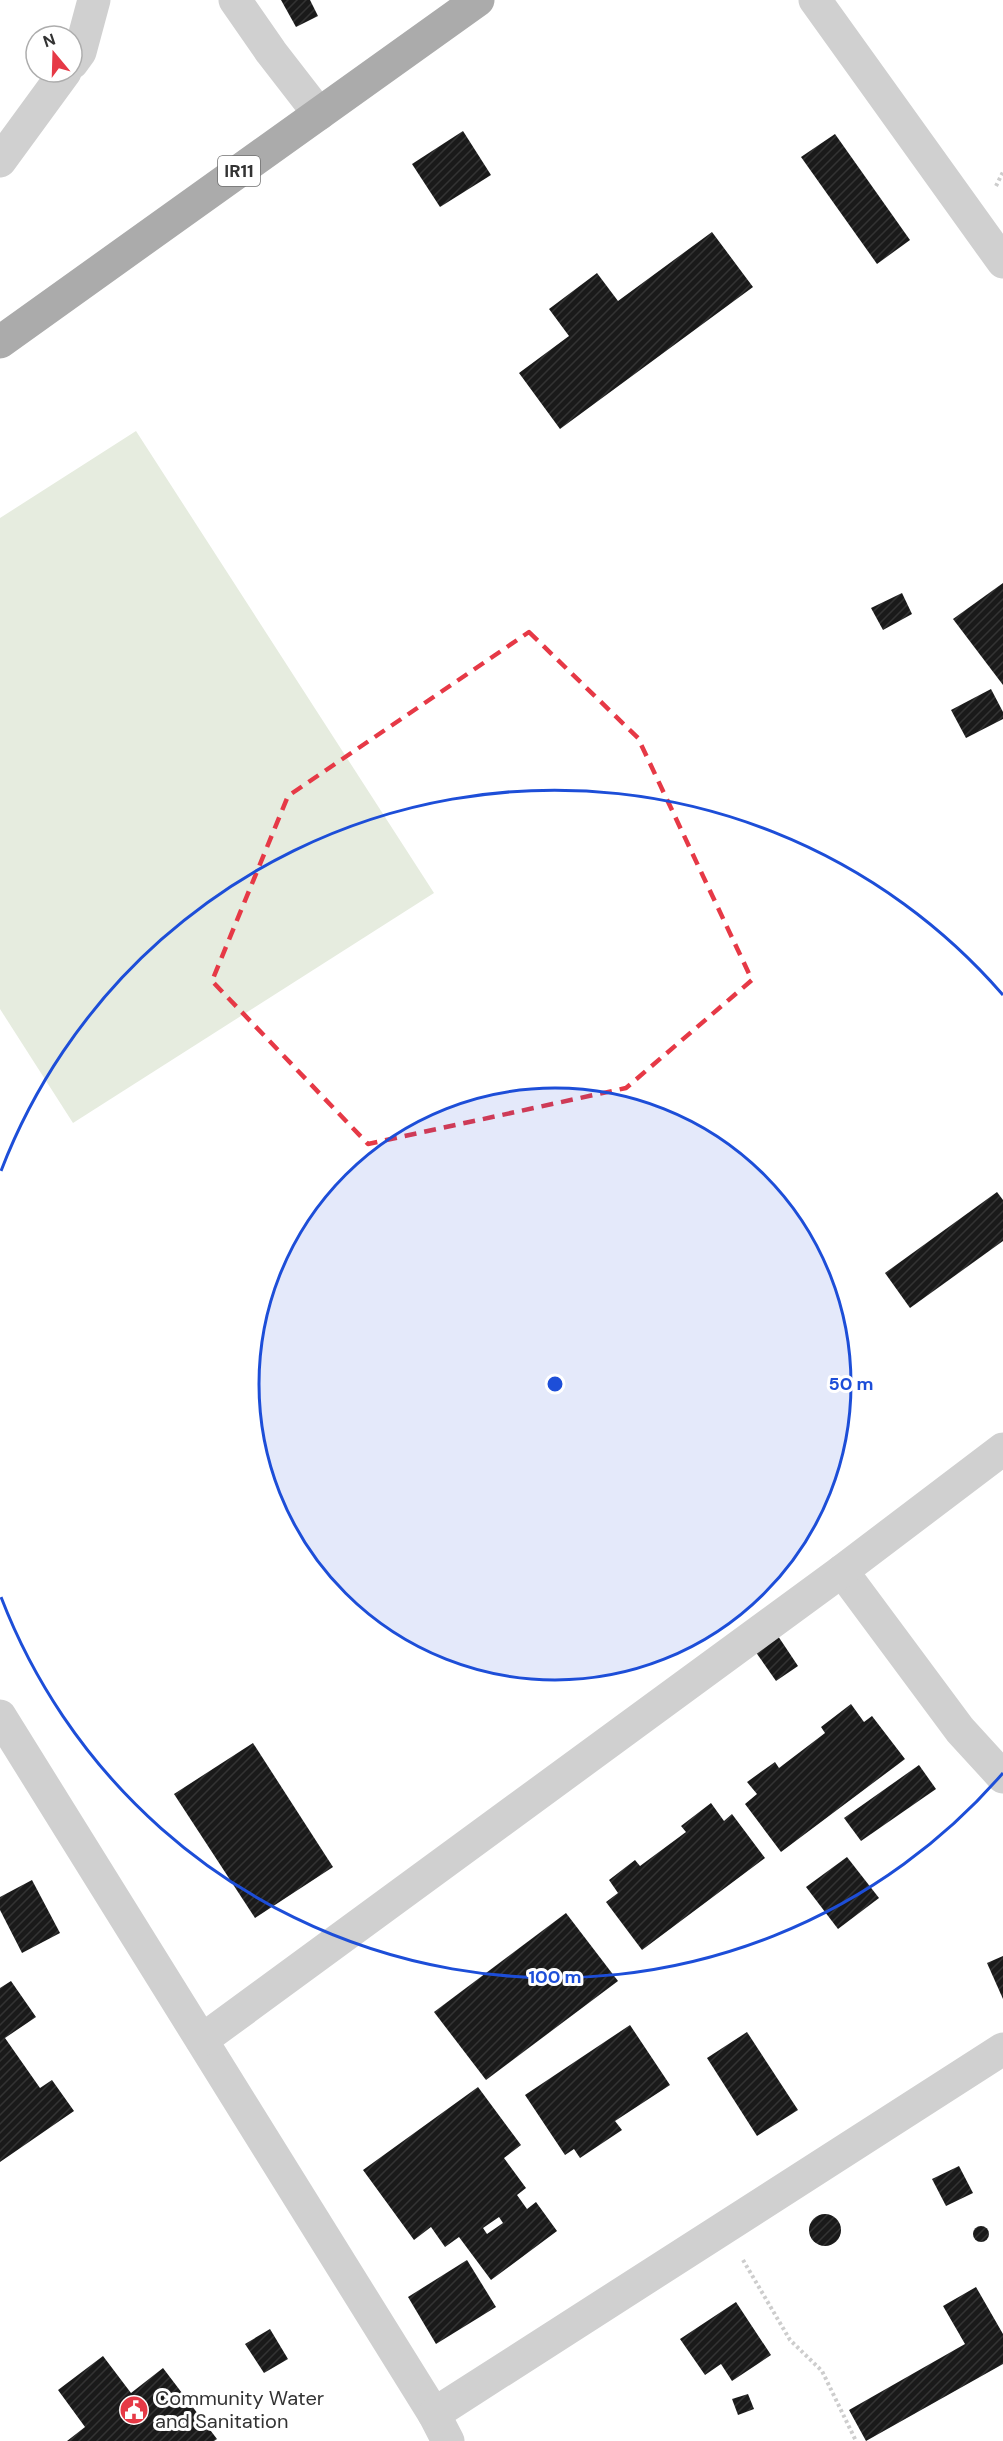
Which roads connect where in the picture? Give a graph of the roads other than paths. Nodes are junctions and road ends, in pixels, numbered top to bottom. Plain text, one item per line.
1 (94, 0) edge
2 (236, 0) edge
3 (478, 0) edge
4 (815, 0) edge
5 (84, 37) edge
6 (56, 84) edge
7 (319, 114) junction
8 (0, 162) edge
9 (1003, 262) edge
10 (0, 342) edge
11 (1003, 1449) edge
12 (842, 1571) junction
13 (0, 1716) edge
14 (1003, 1777) edge
15 (202, 2040) junction
16 (1003, 2049) edge
17 (441, 2427) edge

1 - 5 street
2 - 7 street
3 - 7 main road, IR11
4 - 9 street
6 - 8 street
7 - 10 main road, IR11
11 - 12 street
12 - 14 street
12 - 15 street
13 - 15 street
15 - 17 street
16 - 17 street

